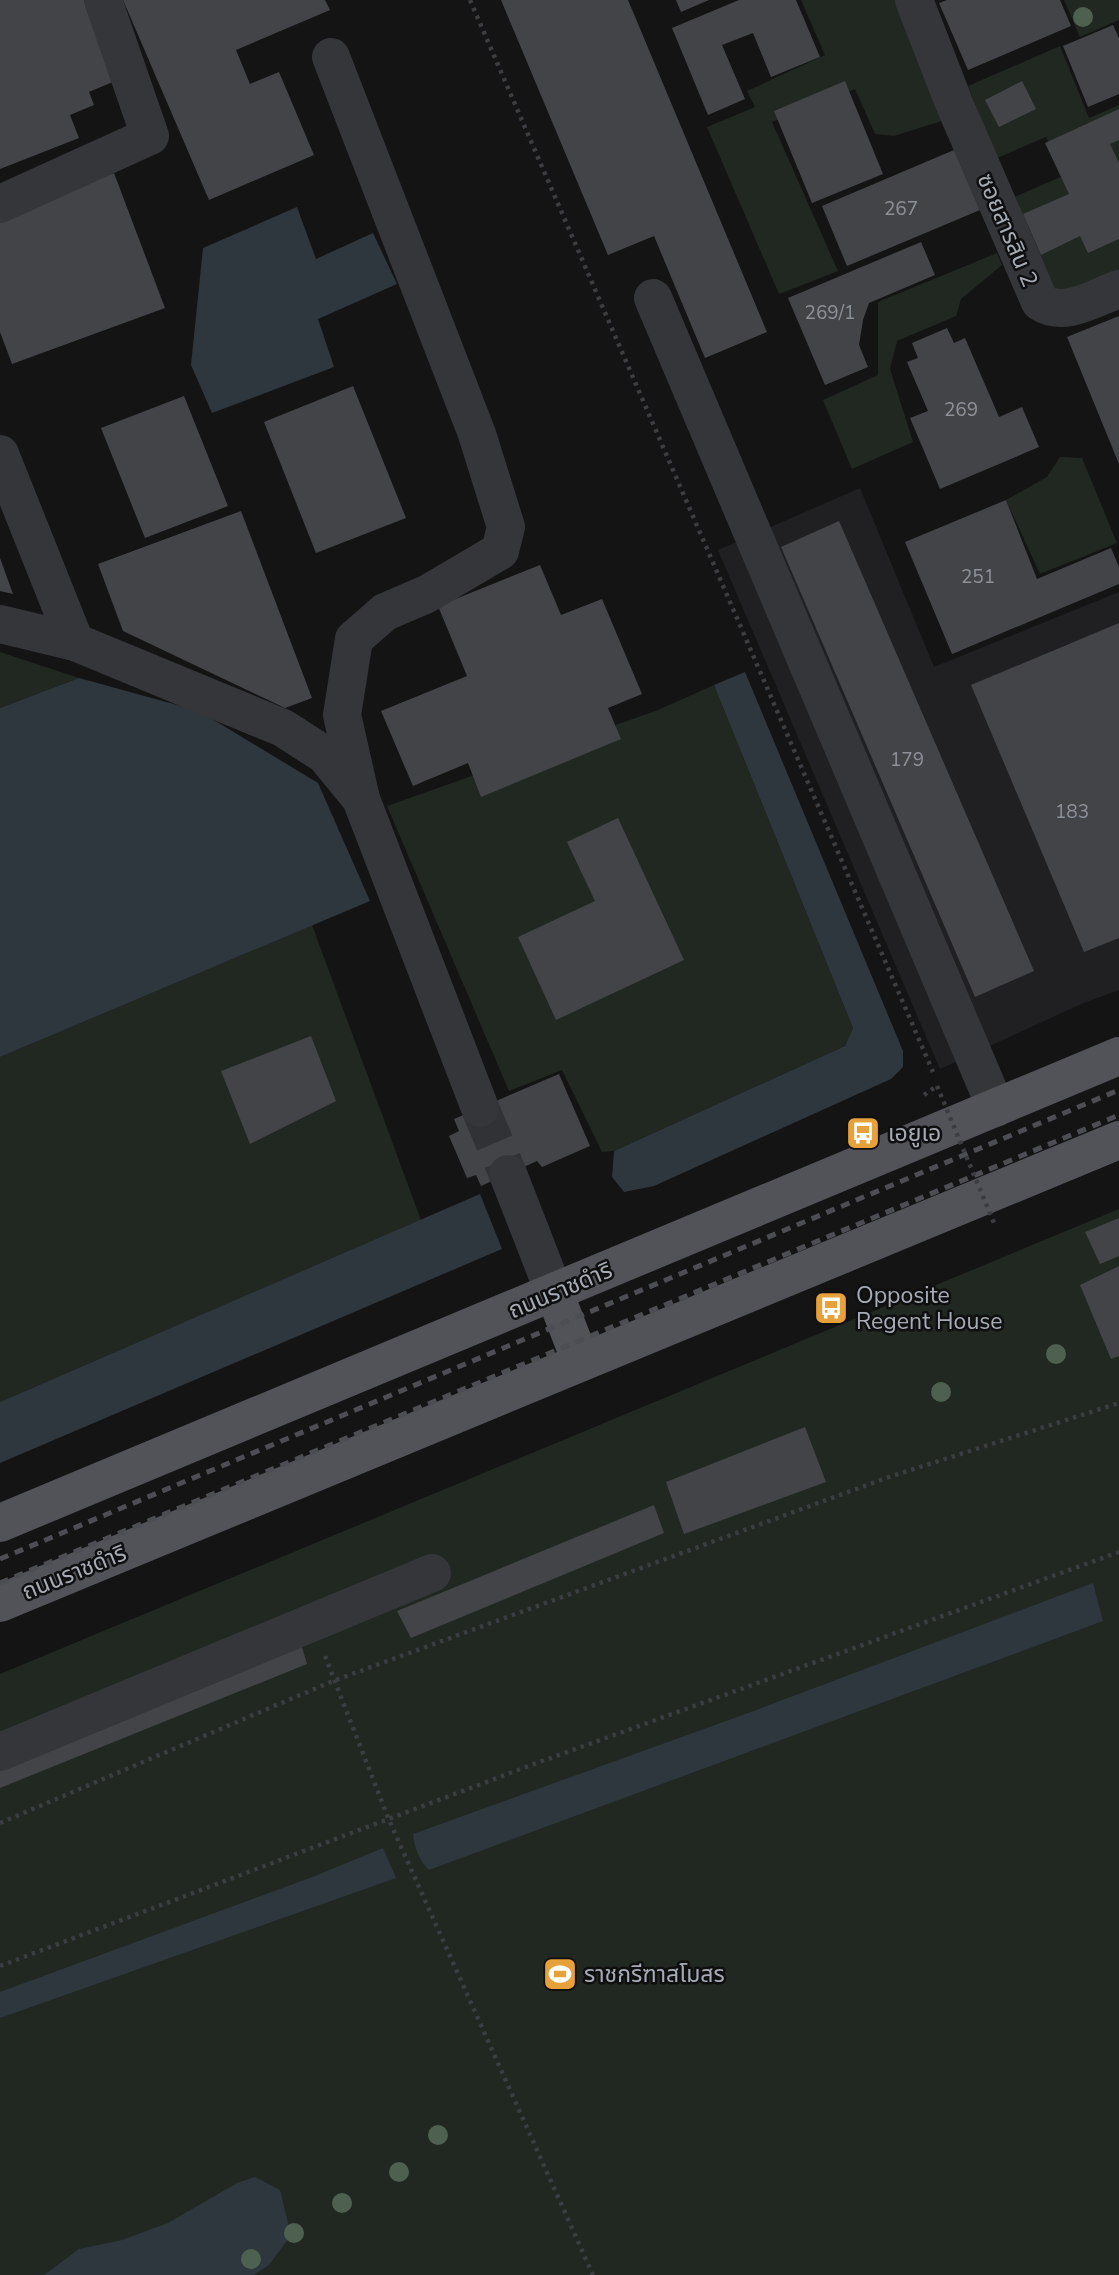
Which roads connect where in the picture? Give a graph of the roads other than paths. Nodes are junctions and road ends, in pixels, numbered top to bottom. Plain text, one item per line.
1 (103, 0) edge
2 (914, 0) edge
3 (331, 57) dead end
4 (0, 204) edge
5 (1119, 289) edge
6 (653, 298) dead end
7 (0, 454) edge
8 (0, 624) edge
9 (75, 642) junction
10 (360, 799) junction
11 (1119, 1056) edge
12 (480, 1108) tunnel mouth
13 (996, 1108) junction
14 (1119, 1140) edge
15 (508, 1174) tunnel mouth
16 (554, 1292) junction
17 (582, 1362) junction
18 (0, 1523) edge
19 (432, 1573) dead end
20 (0, 1603) edge
21 (0, 1752) edge

1 - 4 street
2 - 5 street, ซอยสารสิน 2
3 - 10 street
6 - 13 street
7 - 9 street
8 - 9 street
9 - 10 street
10 - 12 street
11 - 13 main road, ถนนราชดำริ
13 - 16 main road, ถนนราชดำริ
14 - 17 main road, ถนนราชดำริ
15 - 16 street
16 - 17 main road
16 - 18 main road, ถนนราชดำริ
17 - 20 main road, ถนนราชดำริ
19 - 21 street

